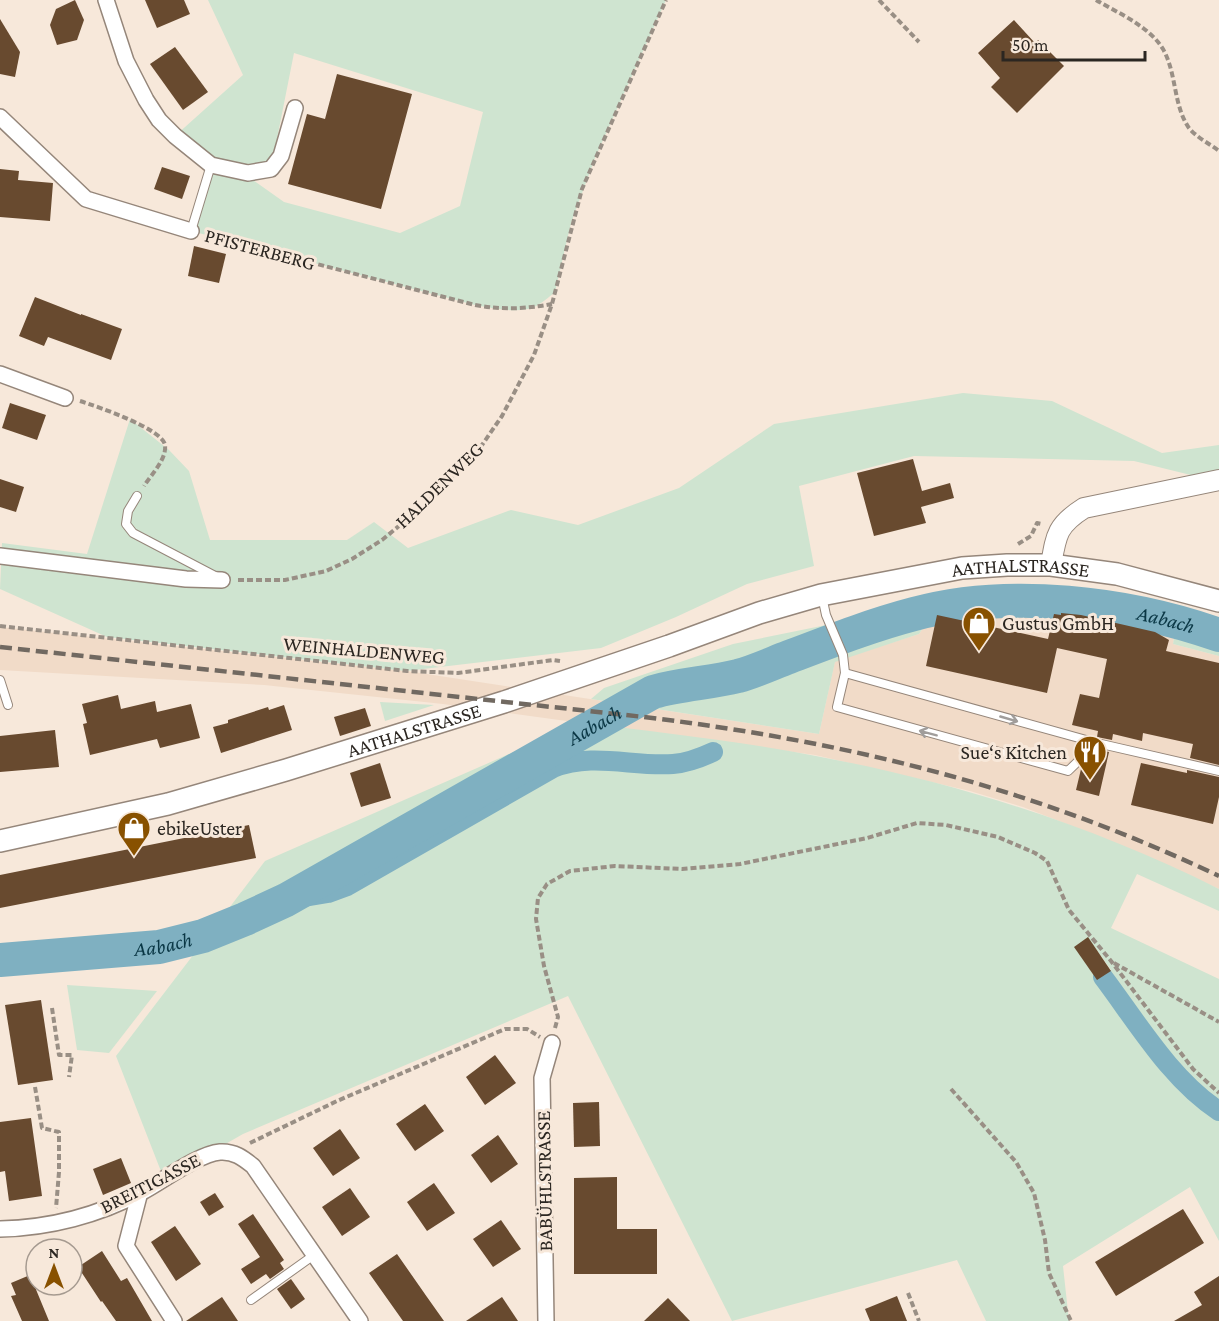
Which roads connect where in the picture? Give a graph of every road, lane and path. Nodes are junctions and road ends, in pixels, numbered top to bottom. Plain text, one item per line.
1 (106, 0) edge
2 (666, 0) edge
3 (879, 0) edge
4 (1096, 0) edge
5 (919, 42) dead end
6 (295, 108) dead end
7 (0, 117) edge
8 (1219, 151) edge
9 (211, 165) junction
10 (191, 231) junction
11 (552, 304) junction
12 (0, 374) edge
13 (65, 398) joint
14 (1219, 480) edge
15 (137, 496) joint
16 (0, 556) edge
17 (1051, 565) junction
18 (222, 579) junction
19 (821, 595) junction
20 (1219, 601) edge
21 (0, 626) edge
22 (570, 663) dead end
23 (845, 674) junction
24 (0, 680) edge
25 (8, 705) dead end
26 (1097, 743) junction
27 (1219, 771) edge
28 (0, 841) edge
29 (1111, 962) junction
30 (52, 1008) dead end
31 (1219, 1022) edge
32 (552, 1043) junction
33 (69, 1077) dead end
34 (36, 1087) dead end
35 (951, 1089) dead end
36 (1219, 1093) edge
37 (231, 1152) junction
38 (140, 1192) junction
39 (55, 1222) junction
40 (0, 1229) edge
41 (314, 1256) junction
42 (908, 1293) dead end
43 (251, 1300) dead end
44 (174, 1321) edge
45 (360, 1321) edge
46 (546, 1321) edge
47 (919, 1321) edge
48 (1071, 1321) edge

1 - 9 street
2 - 11 path, HALDENWEG
3 - 5 path
4 - 8 path
6 - 9 street
7 - 10 street, PFISTERBERG
9 - 10 lane
10 - 11 path, PFISTERBERG
11 - 18 path, HALDENWEG
12 - 13 street
13 - 15 path
14 - 17 street
15 - 18 lane
16 - 18 street
17 - 19 main road, AATHALSTRASSE
17 - 20 main road, AATHALSTRASSE
19 - 23 lane
19 - 28 main road, AATHALSTRASSE
21 - 22 path, WEINHALDENWEG
23 -> 26 lane
26 -> 23 lane
24 - 25 lane
26 - 27 lane
29 - 31 path
29 - 32 path
29 - 36 path
30 - 33 path
32 - 37 path
32 - 46 street, BABÜHLSTRASSE
34 - 39 path
35 - 48 path
37 - 38 street, BREITIGASSE
37 - 41 street
38 - 39 street, BREITIGASSE
38 - 44 street
39 - 40 street, BREITIGASSE
41 - 43 lane
41 - 45 street
42 - 47 path

